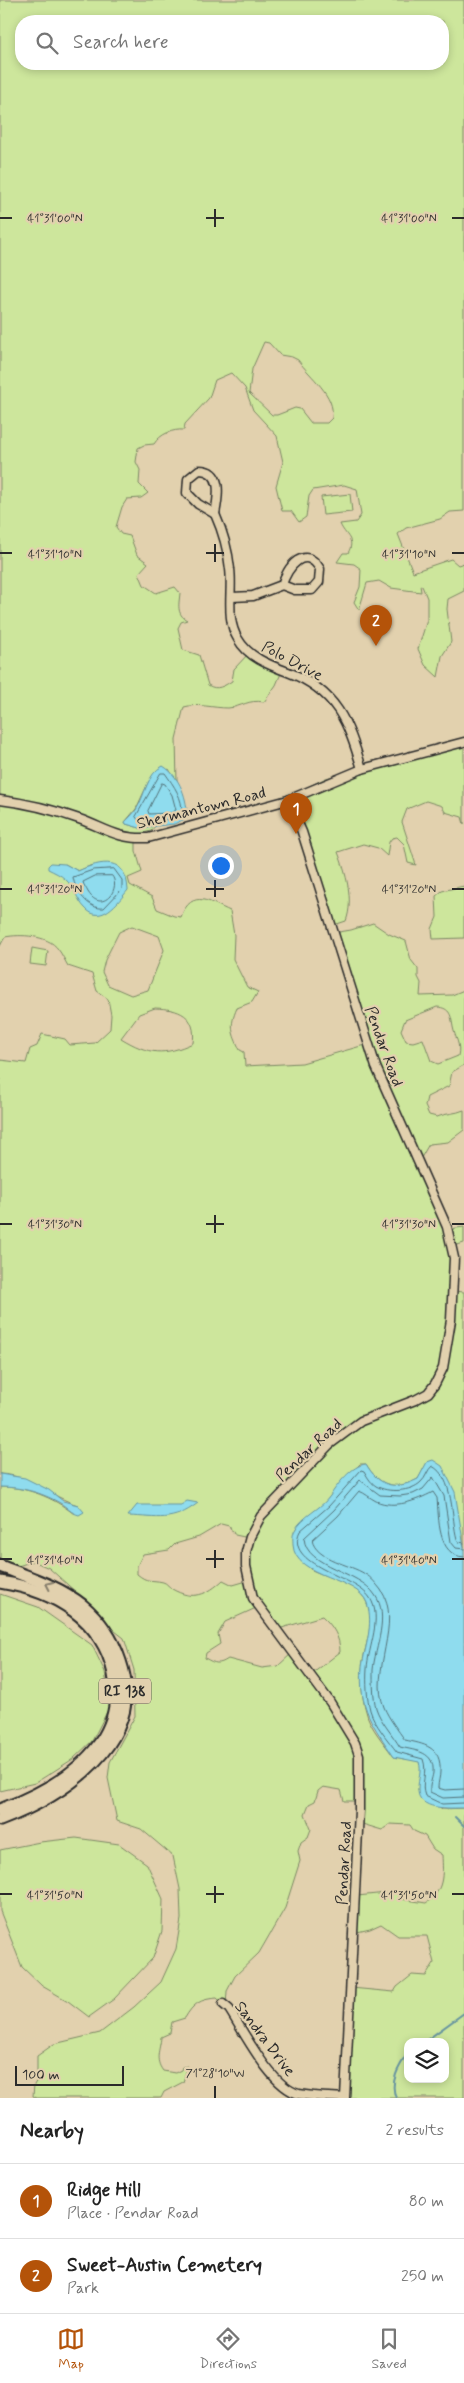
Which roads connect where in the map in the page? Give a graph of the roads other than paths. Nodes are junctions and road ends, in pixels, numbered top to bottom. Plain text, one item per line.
1 (215, 514) junction
2 (282, 585) junction
3 (232, 598) junction
4 (464, 742) edge
5 (362, 770) junction
6 (0, 800) edge
7 (288, 800) junction
8 (0, 1566) edge
9 (0, 1582) edge
10 (0, 1810) edge
11 (0, 1820) edge
12 (223, 2004) dead end
13 (345, 2098) edge

1 - 1 street, Polo Drive
1 - 3 street, Polo Drive
2 - 2 street
2 - 3 street
3 - 5 street, Polo Drive
4 - 5 street, Shermantown Road
5 - 7 street, Shermantown Road
6 - 7 street, Shermantown Road
7 - 13 street, Pendar Road
11 -> 8 highway, RI 138
9 - 10 highway
12 - 13 street, Sandra Drive

